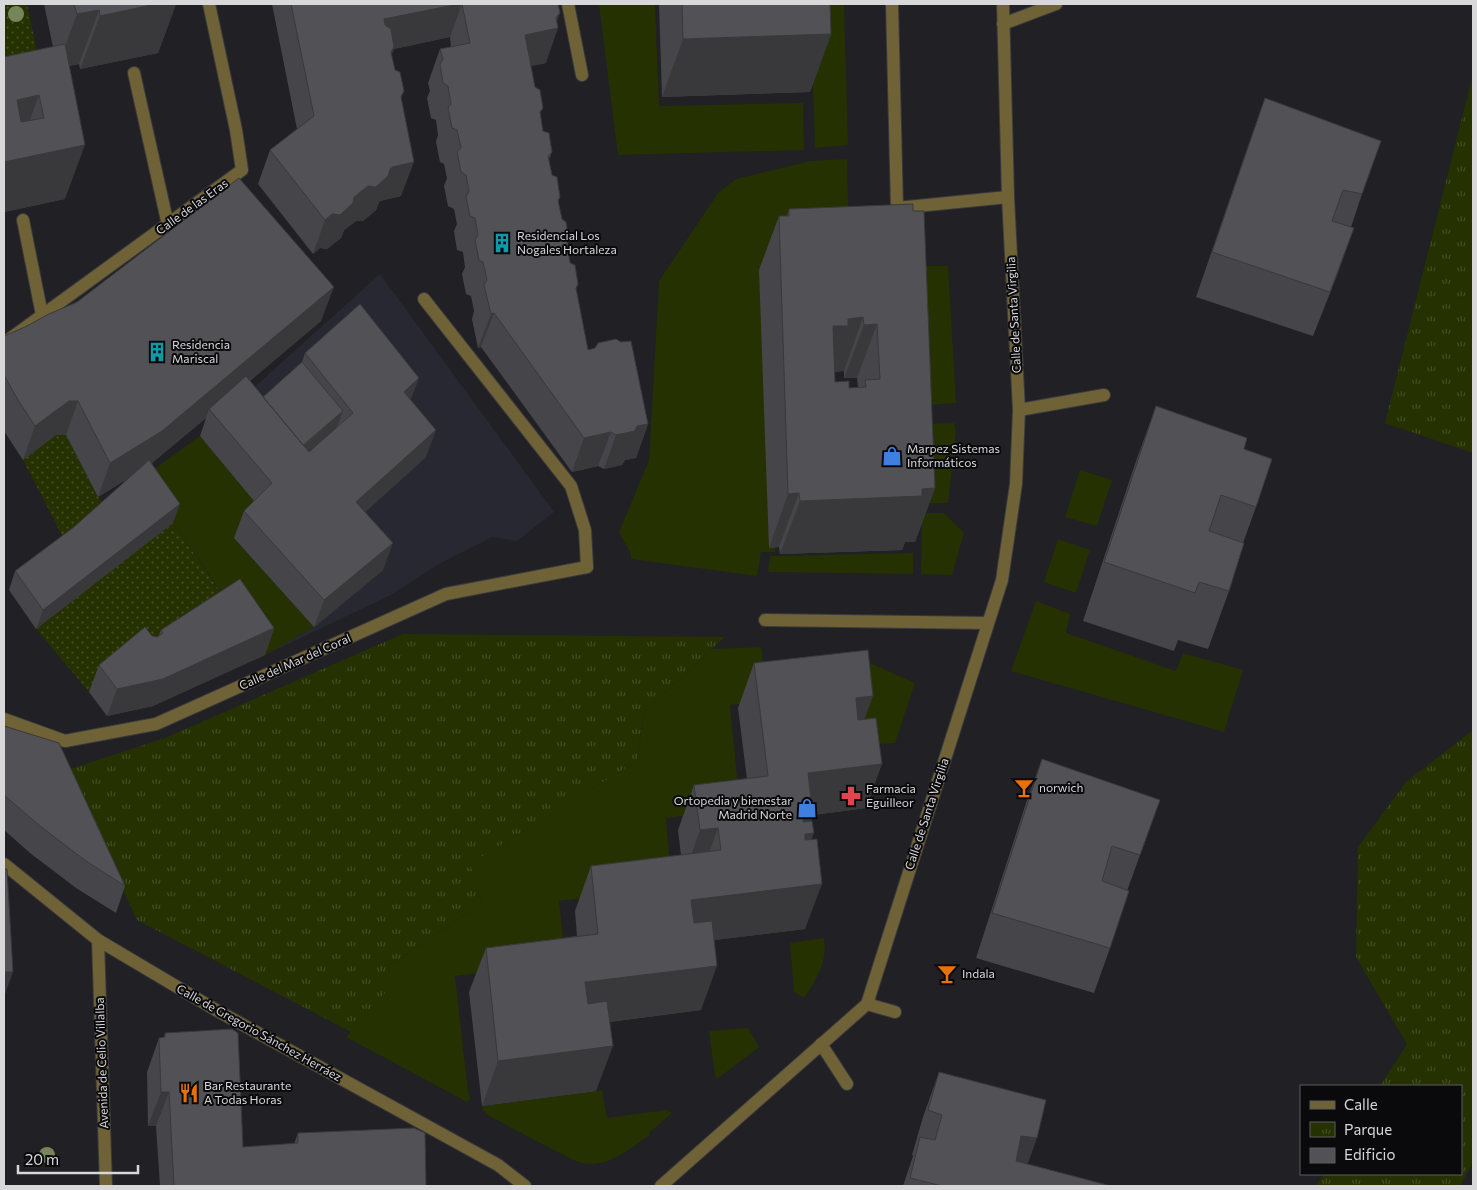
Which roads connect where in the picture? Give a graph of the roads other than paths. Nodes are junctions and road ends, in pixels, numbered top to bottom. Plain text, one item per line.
1 (210, 4) edge
2 (568, 4) edge
3 (892, 4) edge
4 (1003, 4) edge
5 (1056, 4) edge
6 (1003, 24) junction
7 (134, 73) dead end
8 (582, 75) dead end
9 (1008, 197) junction
10 (23, 220) dead end
11 (168, 225) junction
12 (424, 299) dead end
13 (42, 315) junction
14 (4, 343) edge
15 (1104, 395) dead end
16 (1019, 410) junction
17 (765, 620) dead end
18 (988, 623) junction
19 (4, 719) edge
20 (4, 864) edge
21 (98, 940) junction
22 (867, 1004) junction
23 (894, 1012) dead end
24 (821, 1044) junction
25 (847, 1084) dead end
26 (106, 1186) edge
27 (525, 1186) edge
28 (661, 1186) edge

1 - 11 street, Calle de las Eras
2 - 8 street
3 - 9 street
4 - 6 street, Calle de Santa Virgilia
5 - 6 street
6 - 9 street, Calle de Santa Virgilia
7 - 11 street
9 - 16 street, Calle de Santa Virgilia
10 - 13 street
11 - 13 street, Calle de las Eras
12 - 19 street, Calle del Mar del Coral
13 - 14 street, Calle de las Eras
15 - 16 street
16 - 18 street, Calle de Santa Virgilia
17 - 18 street
18 - 22 street, Calle de Santa Virgilia
20 - 21 street, Calle de Gregorio Sánchez Herráez
21 - 26 street, Avenida de Celio Villalba
21 - 27 street, Calle de Gregorio Sánchez Herráez
22 - 23 street
22 - 24 street
24 - 25 street
24 - 28 street

